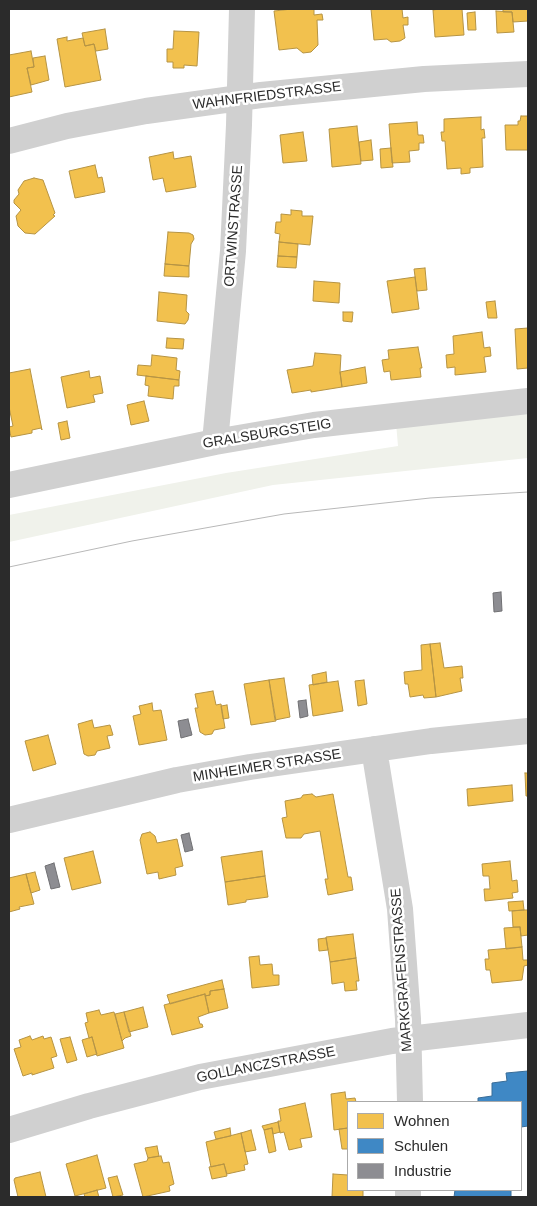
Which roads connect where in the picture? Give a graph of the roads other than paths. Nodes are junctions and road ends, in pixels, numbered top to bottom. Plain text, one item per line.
1 (242, 9) edge
2 (528, 74) edge
3 (240, 98) junction
4 (9, 141) edge
5 (528, 401) edge
6 (215, 442) junction
7 (9, 485) edge
8 (528, 731) edge
9 (374, 749) junction
10 (9, 820) edge
11 (528, 1024) edge
12 (408, 1038) junction
13 (410, 1101) edge
14 (9, 1130) edge

1 - 3 street, ORTWINSTRASSE
2 - 3 street, WAHNFRIEDSTRASSE
3 - 4 street, WAHNFRIEDSTRASSE
3 - 6 street, ORTWINSTRASSE
5 - 6 street, GRALSBURGSTEIG
6 - 7 street, GRALSBURGSTEIG
8 - 9 street, MINHEIMER STRASSE
9 - 10 street, MINHEIMER STRASSE
9 - 12 street, MARKGRAFENSTRASSE
11 - 12 street, GOLLANCZSTRASSE
12 - 13 street, MARKGRAFENSTRASSE
12 - 14 street, GOLLANCZSTRASSE

